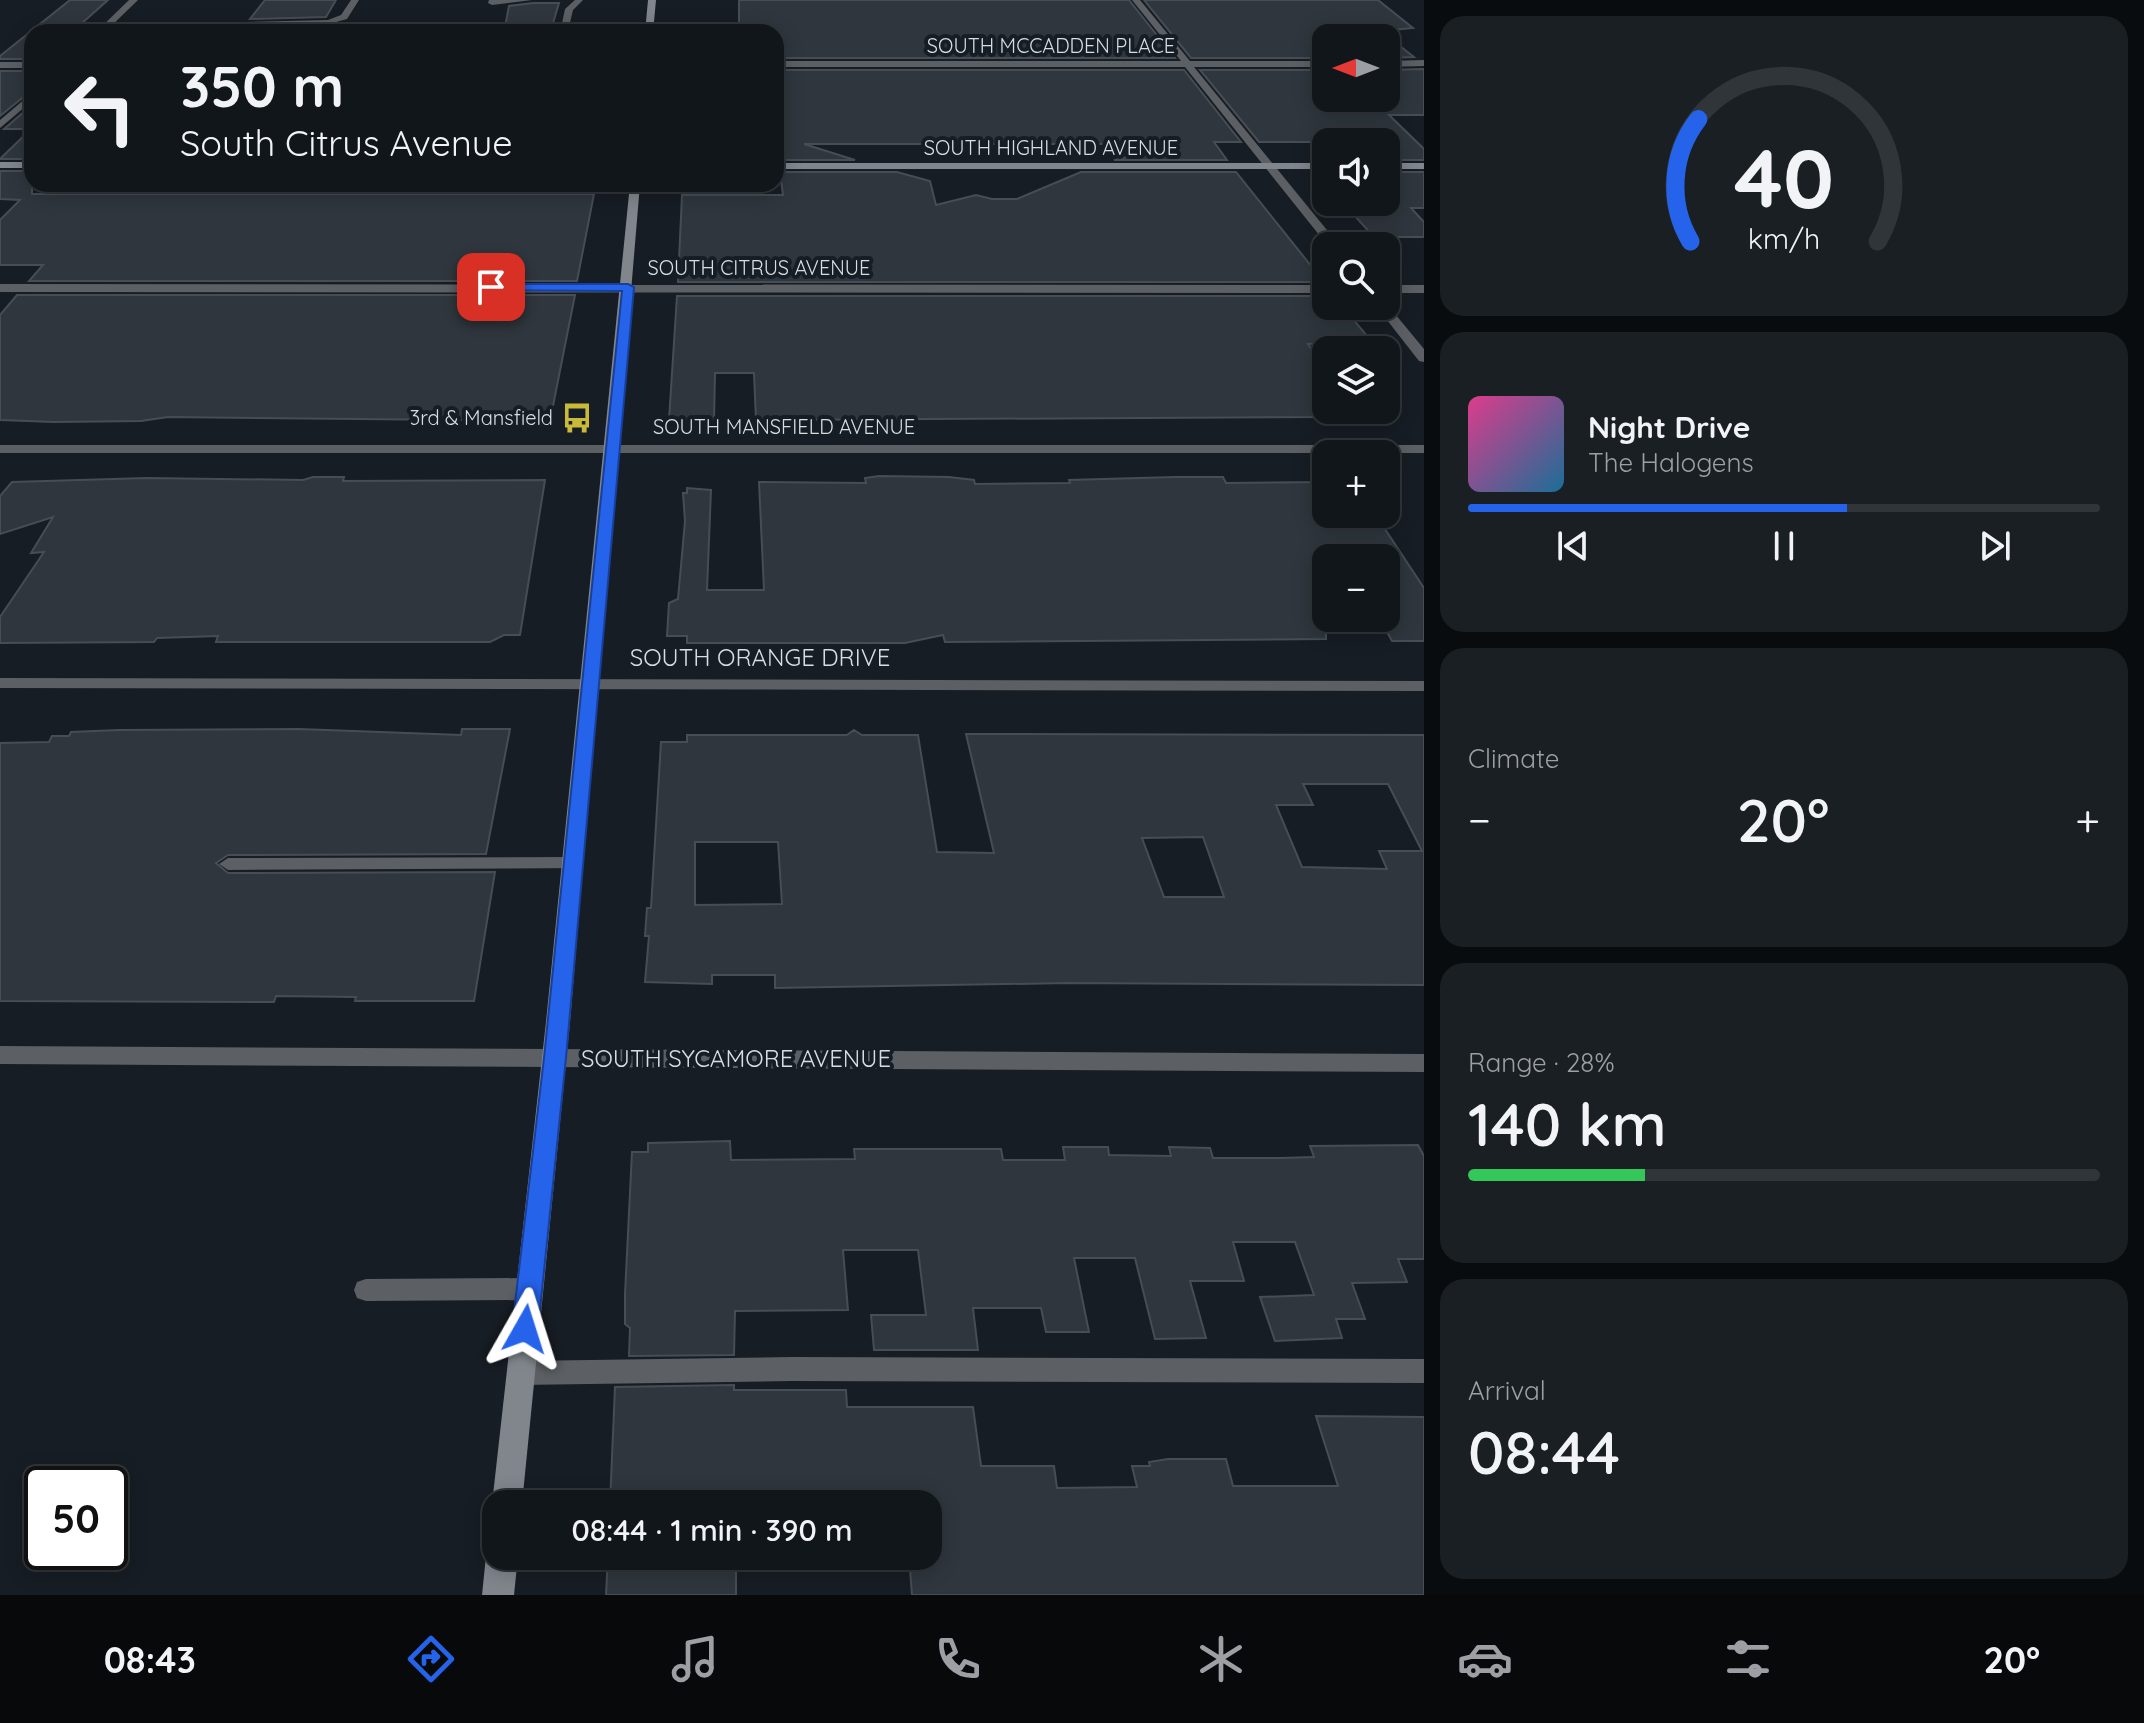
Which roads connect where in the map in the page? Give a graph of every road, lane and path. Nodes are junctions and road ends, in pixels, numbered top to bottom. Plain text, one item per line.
1 (134, 0) edge
2 (355, 0) edge
3 (493, 0) edge
4 (528, 0) edge
5 (579, 0) edge
6 (652, 0) edge
7 (1136, 0) edge
8 (108, 24) edge
9 (167, 24) dead end
10 (566, 24) edge
11 (650, 24) edge
12 (1424, 63) edge
13 (784, 64) edge
14 (1189, 64) junction
15 (1312, 64) edge
16 (1400, 64) edge
17 (0, 65) edge
18 (24, 65) edge
19 (24, 103) edge
20 (0, 125) edge
21 (0, 165) edge
22 (24, 165) edge
23 (784, 166) edge
24 (1270, 166) junction
25 (1312, 166) edge
26 (1400, 166) edge
27 (1424, 166) edge
28 (0, 177) edge
29 (24, 177) edge
30 (784, 177) edge
31 (1279, 177) junction
32 (1312, 177) edge
33 (1400, 177) edge
34 (1424, 177) edge
35 (634, 192) edge
36 (1323, 232) edge
37 (628, 287) junction
38 (0, 288) edge
39 (1312, 289) edge
40 (1400, 289) edge
41 (1424, 289) edge
42 (1393, 320) edge
43 (1424, 358) edge
44 (613, 447) junction
45 (0, 449) edge
46 (1424, 449) edge
47 (591, 682) junction
48 (0, 683) edge
49 (1424, 686) edge
50 (573, 863) junction
51 (228, 864) dead end
52 (0, 1055) edge
53 (555, 1058) junction
54 (1424, 1063) edge
55 (529, 1289) junction
56 (366, 1290) dead end
57 (1424, 1371) edge
58 (520, 1373) junction
59 (508, 1490) edge
60 (501, 1570) edge
61 (498, 1595) edge

1 - 8 street
2 - 9 lane
3 - 4 lane
5 - 10 lane
6 - 11 main road
7 - 14 street
12 - 16 street
13 - 14 street, SOUTH MCCADDEN PLACE
14 - 15 street, SOUTH MCCADDEN PLACE
14 - 24 street
17 - 18 street
19 - 20 street
21 - 22 main road
23 - 24 main road, SOUTH HIGHLAND AVENUE
24 - 25 main road, SOUTH HIGHLAND AVENUE
24 - 31 street
26 - 27 main road
28 - 29 main road
30 - 31 main road, SOUTH HIGHLAND AVENUE
31 - 32 main road, SOUTH HIGHLAND AVENUE
31 - 36 street
33 - 34 main road
35 - 37 main road
37 - 38 street, SOUTH CITRUS AVENUE
37 - 39 street, SOUTH CITRUS AVENUE
37 - 44 main road
40 - 41 street
42 - 43 street
44 - 45 street, SOUTH MANSFIELD AVENUE
44 - 46 street, SOUTH MANSFIELD AVENUE
44 - 47 main road
47 - 48 street, SOUTH ORANGE DRIVE
47 - 49 street, SOUTH ORANGE DRIVE
47 - 50 main road
50 - 51 lane
50 - 53 main road
52 - 53 street, SOUTH SYCAMORE AVENUE
53 - 54 street, SOUTH SYCAMORE AVENUE
53 - 55 main road
55 - 56 lane
55 - 58 main road
57 - 58 lane
58 - 59 main road
60 - 61 main road

